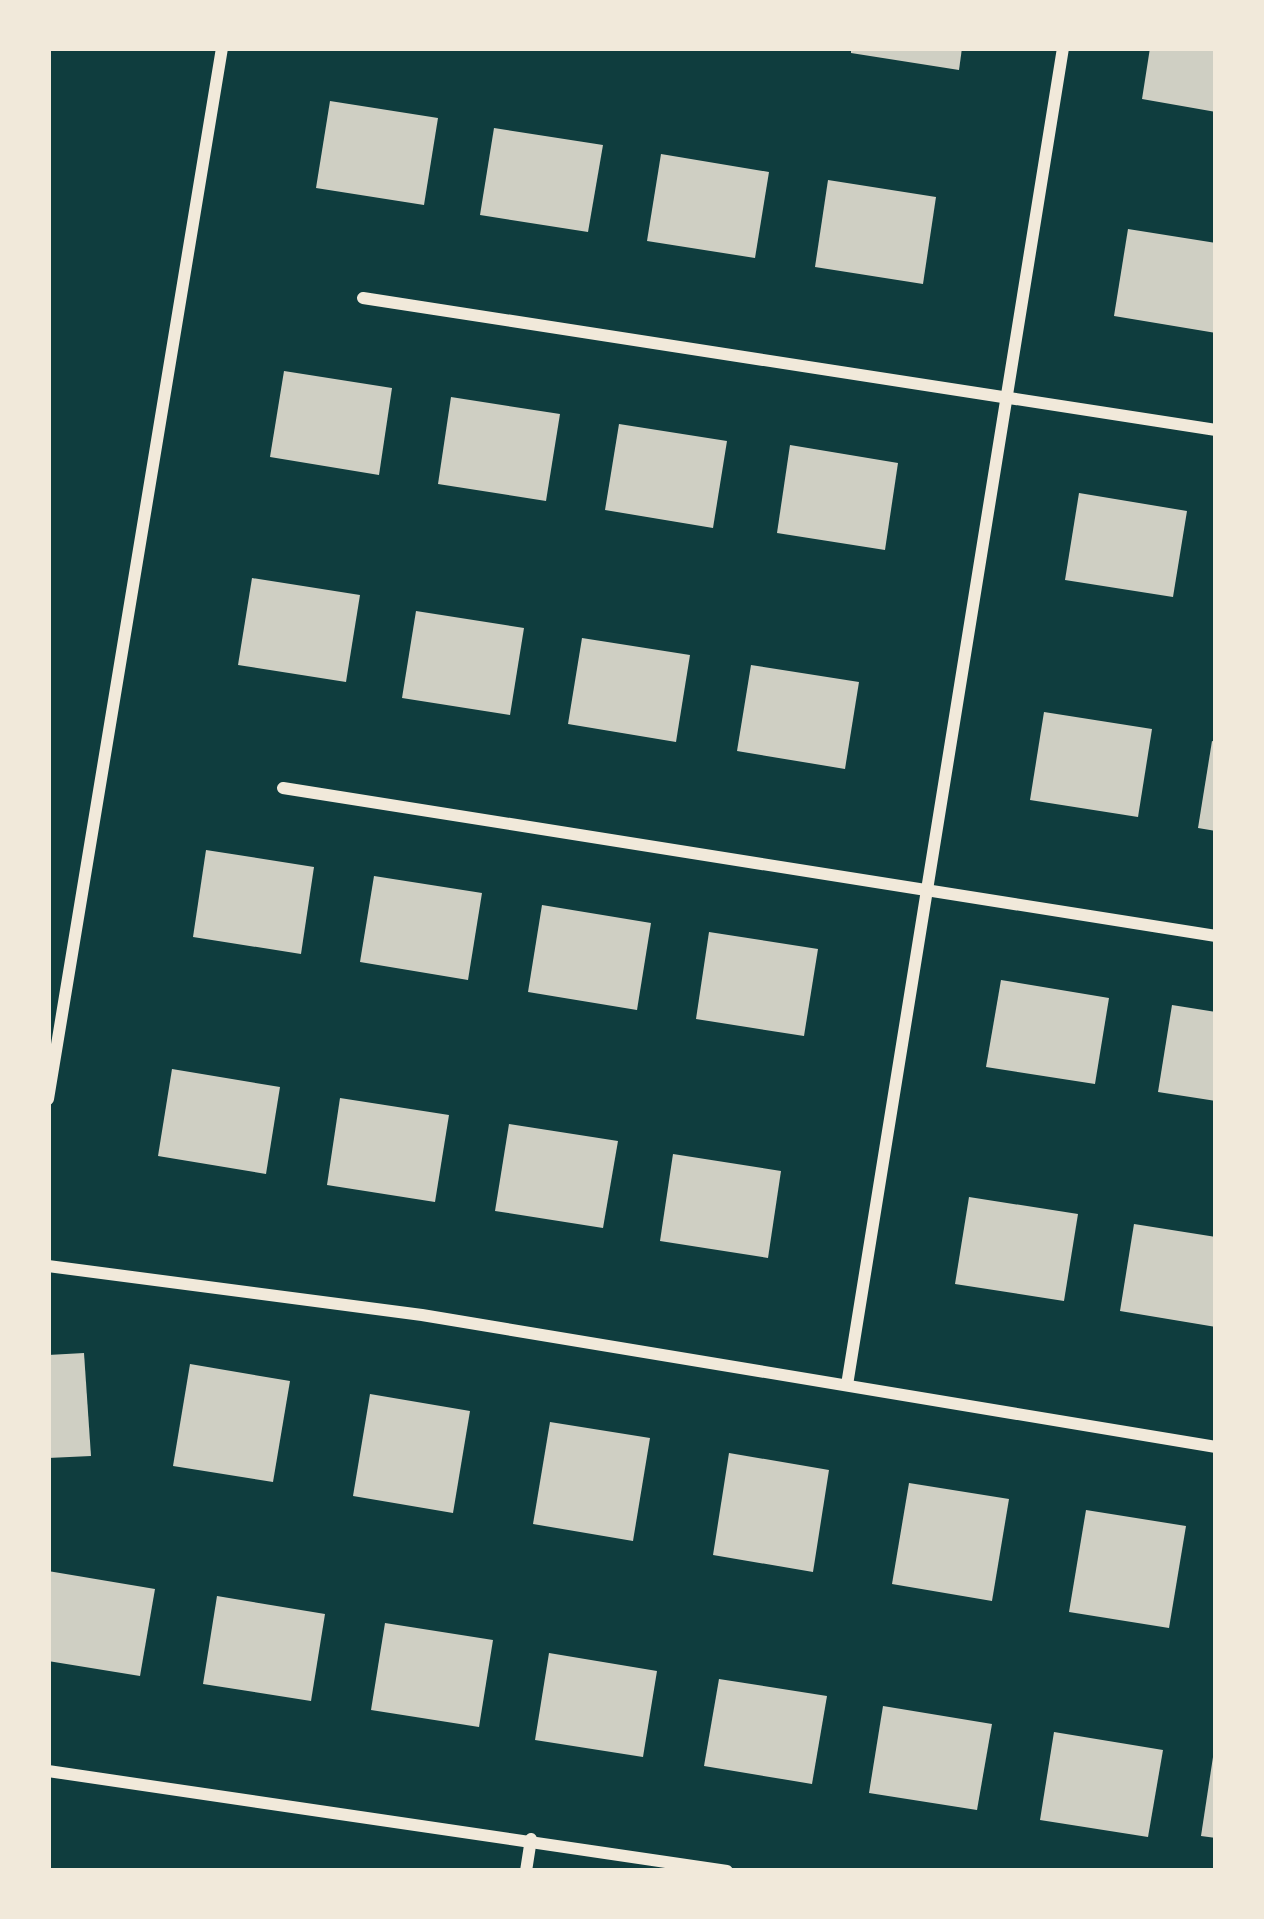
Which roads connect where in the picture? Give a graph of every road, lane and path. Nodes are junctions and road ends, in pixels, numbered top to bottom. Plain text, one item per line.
1 (222, 48) edge
2 (1063, 48) edge
3 (363, 298) dead end
4 (1004, 397) junction
5 (1216, 430) edge
6 (284, 788) dead end
7 (923, 891) junction
8 (1216, 936) edge
9 (48, 1099) edge
10 (48, 1266) edge
11 (847, 1385) junction
12 (1216, 1447) edge
13 (48, 1771) edge
14 (531, 1839) junction
15 (526, 1871) edge
16 (727, 1871) edge

1 - 9 street
2 - 4 street
3 - 4 street
4 - 5 street
4 - 7 street
6 - 7 street
7 - 8 street
7 - 11 street
10 - 11 street
11 - 12 street
13 - 14 street
14 - 15 street
14 - 16 street

